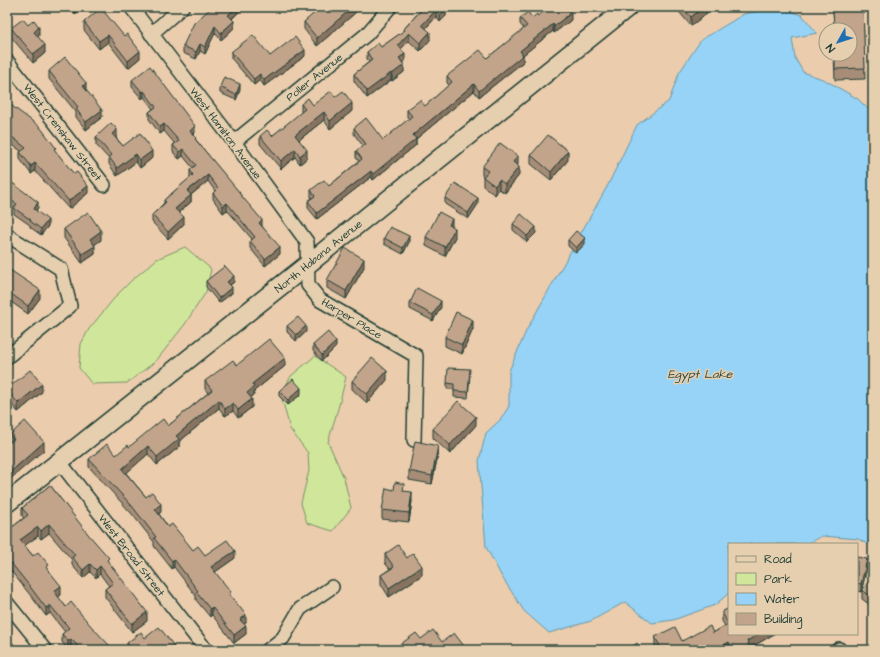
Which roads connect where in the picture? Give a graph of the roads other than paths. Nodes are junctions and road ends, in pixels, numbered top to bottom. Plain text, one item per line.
1 (131, 7) edge
2 (182, 7) edge
3 (390, 7) edge
4 (628, 7) edge
5 (151, 34) junction
6 (7, 61) edge
7 (234, 142) junction
8 (104, 185) dead end
9 (7, 235) edge
10 (307, 265) junction
11 (7, 357) edge
12 (414, 440) edge
13 (59, 461) junction
14 (7, 503) edge
15 (332, 587) dead end
16 (7, 603) edge
17 (45, 650) edge
18 (206, 650) edge
19 (268, 650) edge

1 - 5 street, West Hamilton Avenue
2 - 5 street
3 - 7 street, Poller Avenue
4 - 10 street, North Habana Avenue
5 - 7 street, West Hamilton Avenue
6 - 8 street, West Crenshaw Street
7 - 10 street, West Hamilton Avenue
9 - 11 street
10 - 12 street, Harper Place
10 - 13 street, North Habana Avenue
13 - 14 street, North Habana Avenue
13 - 18 street, West Broad Street
15 - 19 street
16 - 17 street

